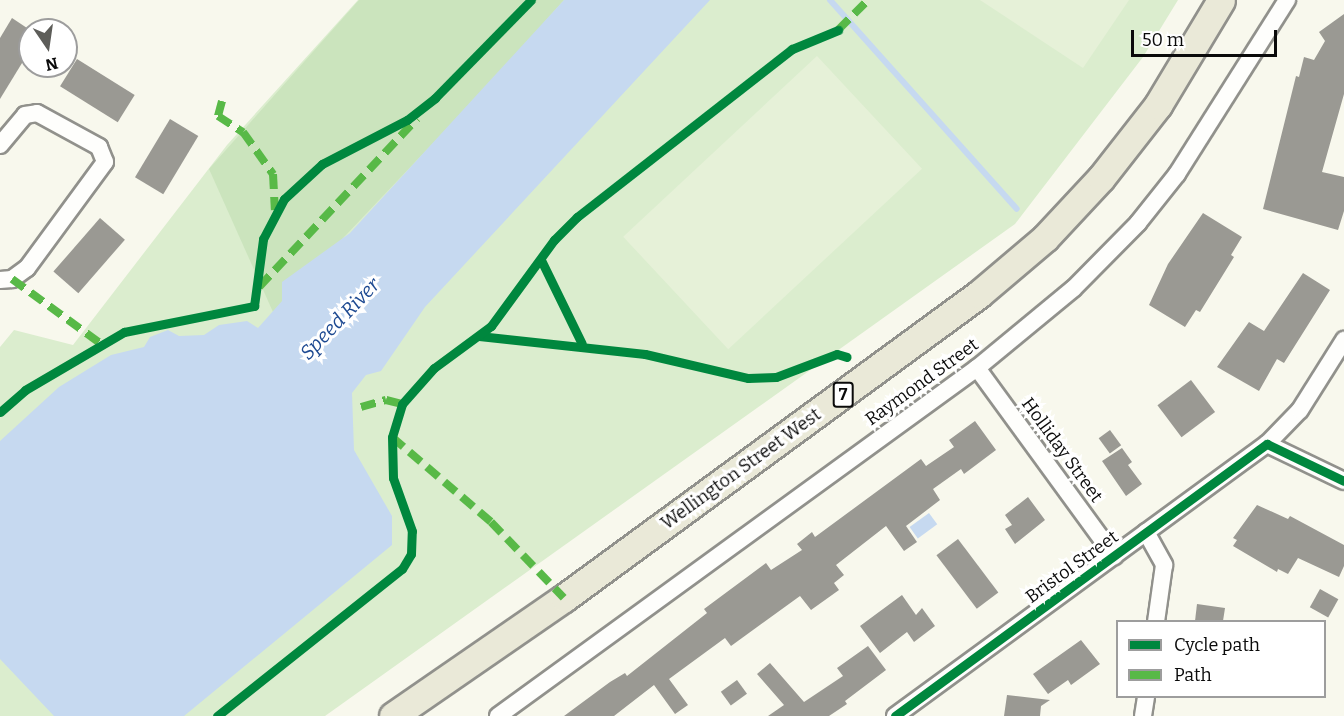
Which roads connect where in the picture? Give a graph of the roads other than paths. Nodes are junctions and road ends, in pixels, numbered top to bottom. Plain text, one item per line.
1 (1221, 0) edge
2 (1287, 0) edge
3 (0, 145) edge
4 (0, 280) edge
5 (1344, 340) edge
6 (977, 368) junction
7 (1267, 444) junction
8 (1344, 481) edge
9 (1146, 532) junction
10 (1114, 556) junction
11 (1156, 620) edge
12 (1146, 698) edge
13 (899, 715) edge
14 (393, 716) edge
15 (498, 716) edge
16 (1143, 716) edge

1 - 14 main road, Wellington Street West / 7
2 - 6 street, Raymond Street
3 - 4 street
5 - 7 street, Bristol Street
6 - 10 street, Holliday Street
6 - 15 street, Raymond Street
7 - 8 street
7 - 9 street, Bristol Street
9 - 10 street, Bristol Street
9 - 11 street
10 - 13 street, Bristol Street
12 - 16 street

